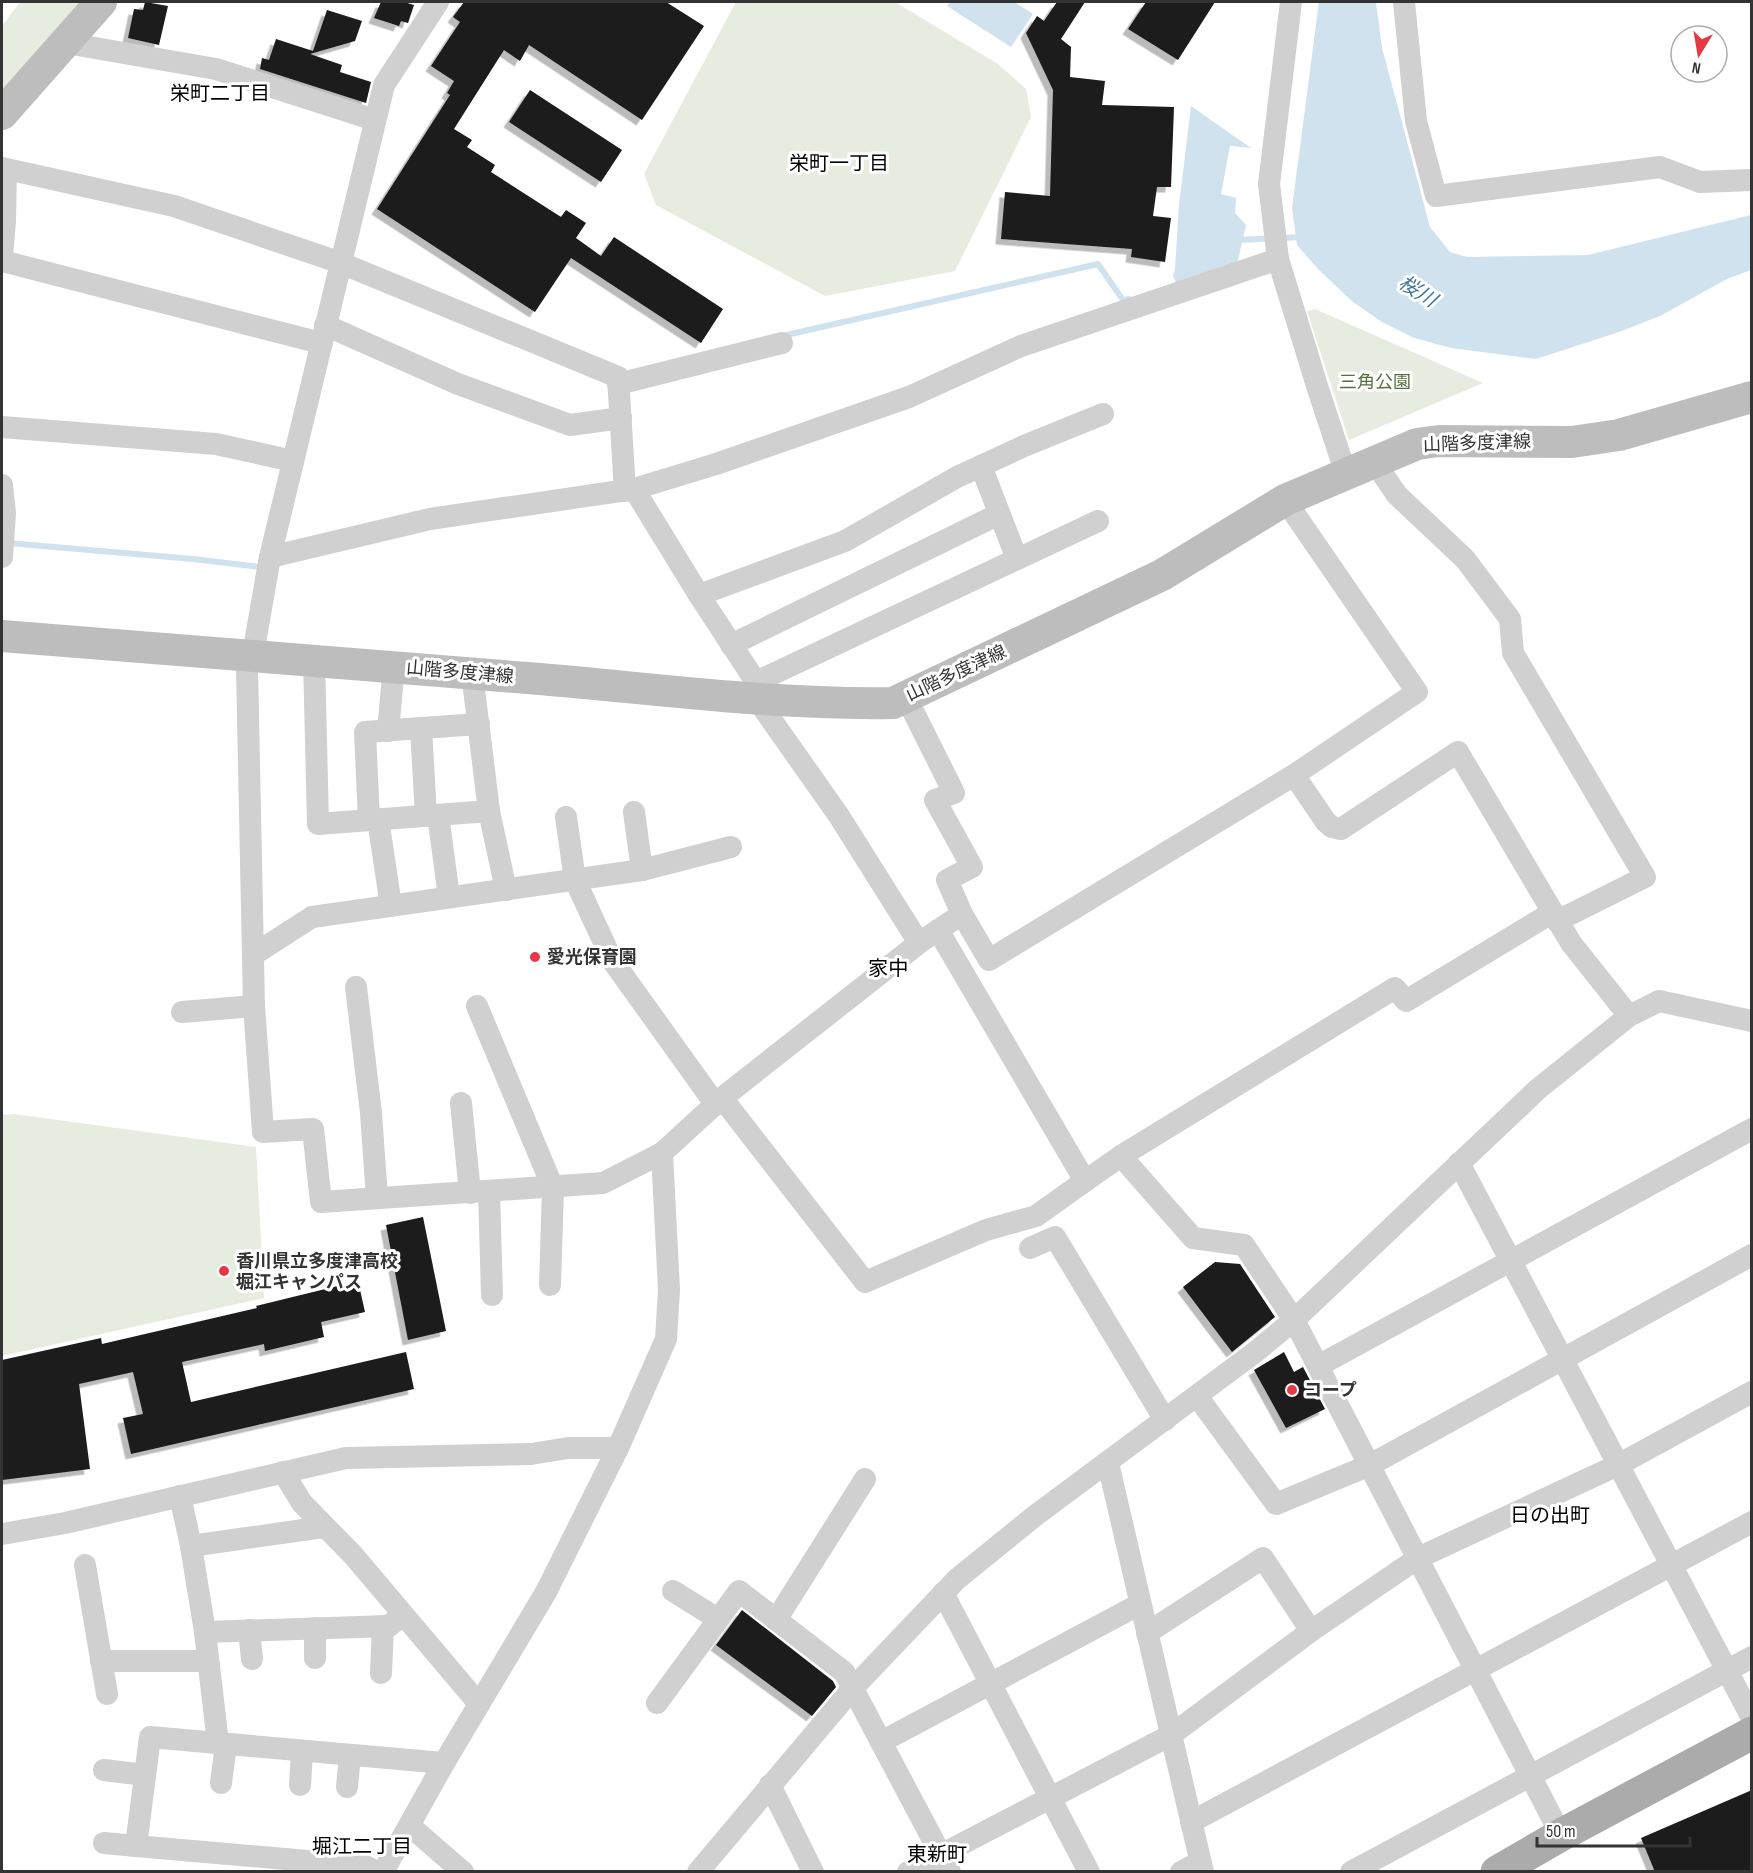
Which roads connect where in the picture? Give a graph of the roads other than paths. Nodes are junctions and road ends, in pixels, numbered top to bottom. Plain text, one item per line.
1 (101, 2) edge
2 (438, 2) edge
3 (1291, 2) edge
4 (1404, 2) edge
5 (66, 43) junction
6 (2, 114) edge
7 (375, 120) junction
8 (4, 169) edge
9 (1752, 180) edge
10 (2, 259) edge
11 (1278, 259) junction
12 (341, 263) junction
13 (323, 334) junction
14 (782, 343) dead end
15 (618, 384) junction
16 (1752, 397) edge
17 (1103, 414) dead end
18 (621, 418) junction
19 (2, 427) edge
20 (293, 461) junction
21 (1375, 463) junction
22 (981, 466) junction
23 (1346, 474) junction
24 (2, 485) edge
25 (630, 490) junction
26 (1285, 500) junction
27 (999, 514) junction
28 (1098, 522) dead end
29 (2, 557) edge
30 (270, 557) junction
31 (1017, 559) junction
32 (699, 595) junction
33 (2, 636) edge
34 (731, 645) junction
35 (253, 654) junction
36 (314, 659) junction
37 (394, 666) junction
38 (472, 673) junction
39 (756, 690) junction
40 (906, 697) junction
41 (479, 724) junction
42 (421, 728) junction
43 (388, 730) junction
44 (1294, 775) junction
45 (489, 811) junction
46 (634, 812) dead end
47 (432, 815) junction
48 (566, 817) dead end
49 (374, 819) junction
50 (731, 847) dead end
51 (642, 870) junction
52 (575, 880) junction
53 (506, 890) junction
54 (449, 897) junction
55 (391, 906) junction
56 (962, 914) junction
57 (1555, 917) junction
58 (938, 930) junction
59 (919, 944) junction
60 (253, 955) junction
61 (356, 987) dead end
62 (254, 1006) junction
63 (477, 1006) dead end
64 (182, 1012) dead end
65 (1629, 1016) junction
66 (1752, 1021) edge
67 (719, 1102) junction
68 (460, 1103) dead end
69 (1752, 1129) edge
70 (662, 1153) junction
71 (1120, 1156) junction
72 (1459, 1163) junction
73 (1085, 1181) junction
74 (553, 1188) junction
75 (480, 1193) junction
76 (377, 1198) junction
77 (1030, 1248) dead end
78 (1752, 1255) edge
79 (1510, 1261) junction
80 (550, 1286) dead end
81 (492, 1295) dead end
82 (1294, 1320) junction
83 (1562, 1359) junction
84 (1318, 1366) junction
85 (1752, 1392) edge
86 (1197, 1396) junction
87 (1165, 1420) junction
88 (618, 1448) junction
89 (1108, 1463) junction
90 (1370, 1465) junction
91 (1618, 1465) junction
92 (283, 1472) junction
93 (865, 1479) dead end
94 (180, 1496) junction
95 (1752, 1522) edge
96 (324, 1527) junction
97 (2, 1534) edge
98 (190, 1546) junction
99 (1418, 1558) junction
100 (1670, 1564) junction
101 (85, 1565) dead end
102 (673, 1592) dead end
103 (943, 1593) junction
104 (1140, 1604) junction
105 (402, 1615) junction
106 (718, 1619) junction
107 (776, 1620) junction
108 (382, 1626) junction
109 (315, 1628) junction
110 (249, 1630) junction
111 (1311, 1631) junction
112 (205, 1632) junction
113 (1147, 1633) junction
114 (1752, 1657) edge
115 (315, 1658) dead end
116 (252, 1659) dead end
117 (101, 1661) junction
118 (207, 1661) junction
119 (1475, 1669) junction
120 (1726, 1671) junction
121 (381, 1673) dead end
122 (991, 1684) junction
123 (853, 1688) junction
124 (106, 1694) dead end
125 (657, 1703) dead end
126 (479, 1704) junction
127 (1752, 1718) edge
128 (1752, 1733) edge
129 (1171, 1735) junction
130 (881, 1742) junction
131 (222, 1743) junction
132 (302, 1751) junction
133 (350, 1755) junction
134 (444, 1763) junction
135 (104, 1770) dead end
136 (145, 1775) junction
137 (1531, 1776) junction
138 (221, 1783) dead end
139 (300, 1785) dead end
140 (770, 1785) junction
141 (347, 1786) dead end
142 (1050, 1797) junction
143 (1191, 1822) junction
144 (410, 1826) junction
145 (1561, 1834) junction
146 (104, 1843) dead end
147 (136, 1846) junction
148 (215, 1862) edge
149 (945, 1863) edge
150 (1195, 1868) edge
151 (376, 1872) edge
152 (383, 1872) edge
153 (463, 1872) edge
154 (698, 1872) edge
155 (813, 1872) edge
156 (908, 1872) edge
157 (1089, 1872) edge
158 (1352, 1872) edge
159 (1497, 1872) edge

1 - 5 main road
2 - 7 street
3 - 11 street
4 - 9 street
5 - 6 main road
5 - 7 street
7 - 12 street
8 - 10 street
8 - 12 street
10 - 13 street
11 - 23 street
11 - 25 street
12 - 13 street
12 - 15 street
13 - 18 street
13 - 20 street
14 - 15 street
15 - 18 street
16 - 21 main road, 山階多度津線
17 - 22 street
18 - 25 street
19 - 20 street
20 - 30 street
21 - 23 main road, 山階多度津線
21 - 57 street
22 - 27 street
22 - 32 street
23 - 26 main road, 山階多度津線
24 - 29 street
25 - 30 street
25 - 32 street
26 - 40 main road, 山階多度津線
26 - 44 street
27 - 31 street
27 - 34 street
28 - 31 street
30 - 35 street
31 - 39 street
32 - 34 street
33 - 35 main road, 山階多度津線
34 - 39 street
35 - 36 main road, 山階多度津線
35 - 60 street
36 - 37 main road, 山階多度津線
36 - 49 street
37 - 38 main road, 山階多度津線
37 - 43 street
38 - 39 main road, 山階多度津線
38 - 41 street
39 - 40 main road, 山階多度津線
39 - 59 street
40 - 56 street
41 - 42 street
41 - 45 street
42 - 43 street
42 - 47 street
43 - 49 street
44 - 56 street
44 - 57 street
45 - 47 street
45 - 53 street
46 - 51 street
47 - 49 street
47 - 54 street
48 - 52 street
49 - 55 street
50 - 51 street
51 - 52 street
52 - 53 street
52 - 67 street
53 - 54 street
54 - 55 street
55 - 60 street
56 - 58 street
57 - 65 street
57 - 71 street
58 - 59 street
58 - 73 street
59 - 67 street
60 - 62 street
61 - 76 street
62 - 64 street
62 - 76 street
63 - 74 street
65 - 66 street
65 - 72 street
67 - 70 street
67 - 73 street
68 - 75 street
69 - 79 street
70 - 74 street
70 - 88 street
71 - 73 street
71 - 82 street
72 - 79 street
72 - 82 street
74 - 75 street
74 - 80 street
75 - 76 street
75 - 81 street
77 - 87 street
78 - 83 street
79 - 83 street
79 - 84 street
82 - 84 street
82 - 86 street
83 - 90 street
83 - 91 street
84 - 90 street
85 - 91 street
86 - 87 street
86 - 90 street
87 - 89 street
88 - 92 street
88 - 126 street
89 - 103 street
89 - 104 street
90 - 99 street
91 - 99 street
91 - 100 street
92 - 94 street
92 - 96 street
93 - 107 street
94 - 97 street
94 - 98 street
95 - 100 street
96 - 98 street
96 - 105 street
98 - 112 street
99 - 111 street
99 - 119 street
100 - 119 street
100 - 120 street
101 - 117 street
102 - 106 street
103 - 122 street
103 - 123 street
104 - 113 street
104 - 122 street
105 - 108 street
105 - 126 street
106 - 107 street
106 - 125 street
107 - 123 street
108 - 109 street
108 - 121 street
109 - 110 street
109 - 115 street
110 - 112 street
110 - 116 street
111 - 113 street
111 - 129 street
112 - 118 street
113 - 129 street
114 - 120 street
117 - 118 street
117 - 124 street
118 - 131 street
119 - 137 street
119 - 143 street
120 - 127 street
120 - 137 street
122 - 130 street
122 - 142 street
123 - 130 street
123 - 140 street
126 - 134 street
128 - 145 main road
129 - 142 street
129 - 143 street
130 - 149 street
131 - 132 street
131 - 136 street
131 - 138 street
132 - 133 street
132 - 139 street
133 - 134 street
133 - 141 street
134 - 144 street
135 - 136 street
136 - 147 street
137 - 145 street
137 - 158 street
140 - 154 street
140 - 155 street
142 - 149 street
142 - 157 street
143 - 150 street
144 - 152 street
144 - 153 street
145 - 159 main road
146 - 147 street
147 - 148 street
148 - 151 street
149 - 156 street

